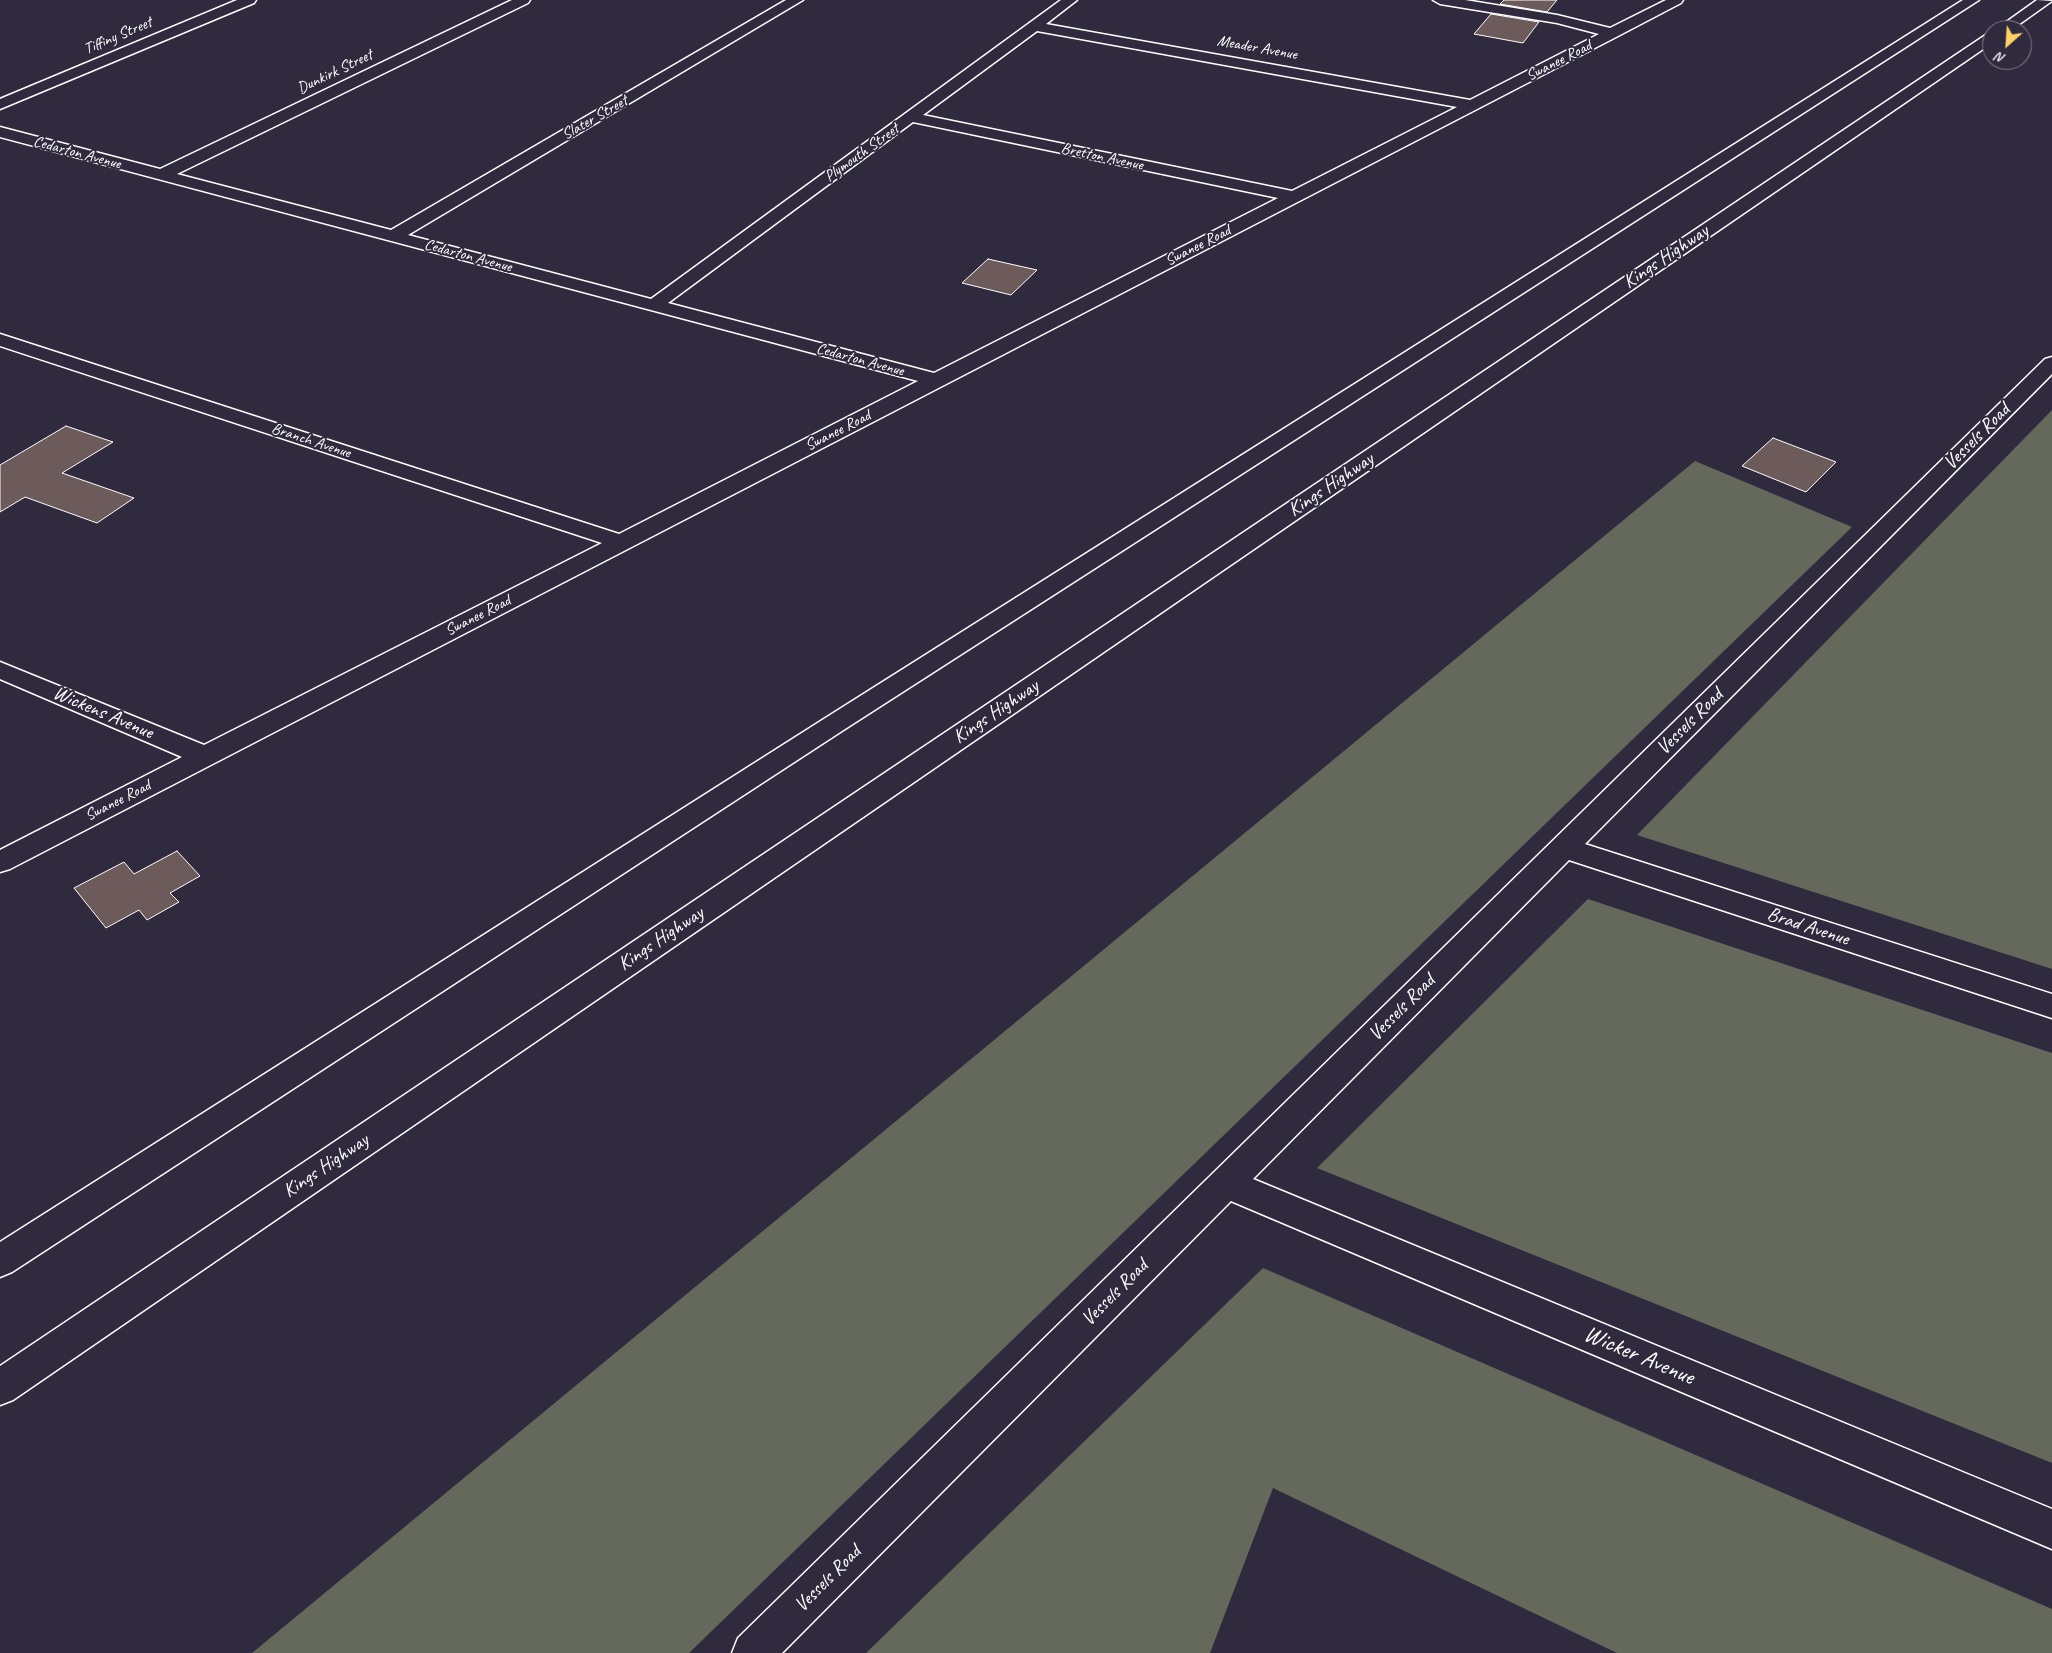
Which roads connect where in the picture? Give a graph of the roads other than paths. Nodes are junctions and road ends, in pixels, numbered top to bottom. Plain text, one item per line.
1 (249, 0) edge
2 (523, 0) edge
3 (796, 0) edge
4 (1070, 0) edge
5 (1440, 0) edge
6 (1676, 0) edge
7 (1972, 0) edge
8 (2046, 0) edge
9 (2017, 20) edge
10 (1035, 26) junction
11 (1613, 33) junction
12 (1982, 43) edge
13 (0, 104) edge
14 (1472, 105) junction
15 (910, 117) junction
16 (0, 132) edge
17 (162, 175) junction
18 (1294, 196) junction
19 (393, 236) junction
20 (654, 306) junction
21 (0, 340) edge
22 (2052, 362) edge
23 (937, 380) junction
24 (622, 542) junction
25 (0, 670) edge
26 (205, 756) junction
27 (1564, 848) junction
28 (0, 862) edge
29 (2052, 1006) edge
30 (1226, 1183) junction
31 (0, 1261) edge
32 (0, 1387) edge
33 (2052, 1529) edge
34 (752, 1653) edge

1 - 13 street, Tiffiny Street
2 - 17 street, Dunkirk Street
3 - 19 street, Slater Street
4 - 10 street, Plymouth Street
5 - 11 street
6 - 11 street, Swanee Road
7 - 31 street
8 - 9 street
10 - 14 street, Meader Avenue
10 - 15 street, Plymouth Street
11 - 14 street, Swanee Road
12 - 32 street, Kings Highway
14 - 18 street, Swanee Road
15 - 18 street, Bretton Avenue
15 - 20 street, Plymouth Street
16 - 17 street, Cedarton Avenue
17 - 19 street, Cedarton Avenue
18 - 23 street, Swanee Road
19 - 20 street, Cedarton Avenue
20 - 23 street, Cedarton Avenue
21 - 24 street, Branch Avenue
22 - 27 street, Vessels Road
23 - 24 street, Swanee Road
24 - 26 street, Swanee Road
25 - 26 street, Wickens Avenue
26 - 28 street, Swanee Road
27 - 29 street, Brad Avenue
27 - 30 street, Vessels Road
30 - 33 street, Wicker Avenue
30 - 34 street, Vessels Road

